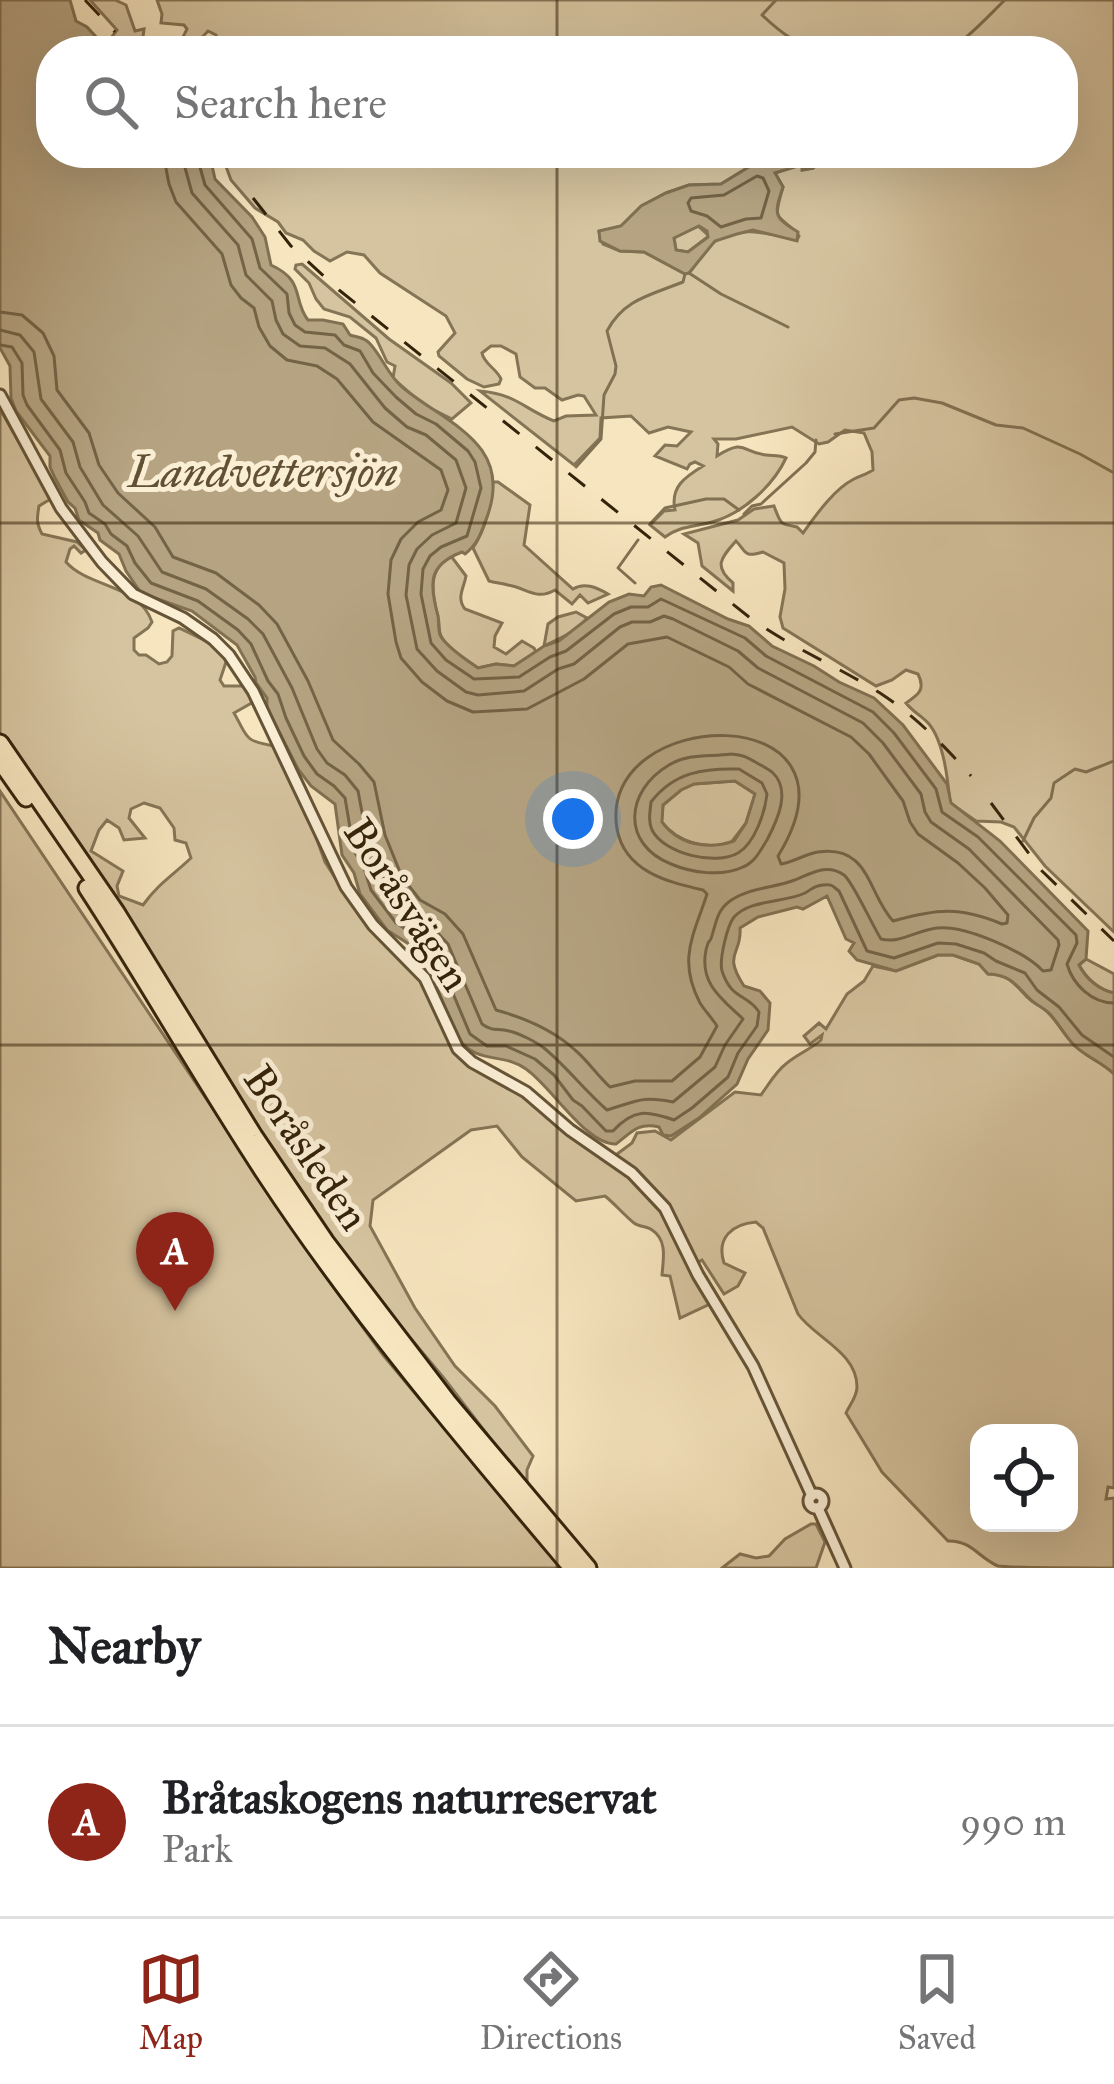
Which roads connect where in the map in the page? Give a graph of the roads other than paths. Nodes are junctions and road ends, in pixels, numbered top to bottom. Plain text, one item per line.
1 (0, 395) edge
2 (0, 743) edge
3 (0, 761) edge
4 (572, 1568) edge
5 (588, 1568) edge
6 (845, 1568) edge

1 - 6 street, Boråsvägen
2 - 5 highway, Boråsleden
3 - 4 highway, Boråsleden

